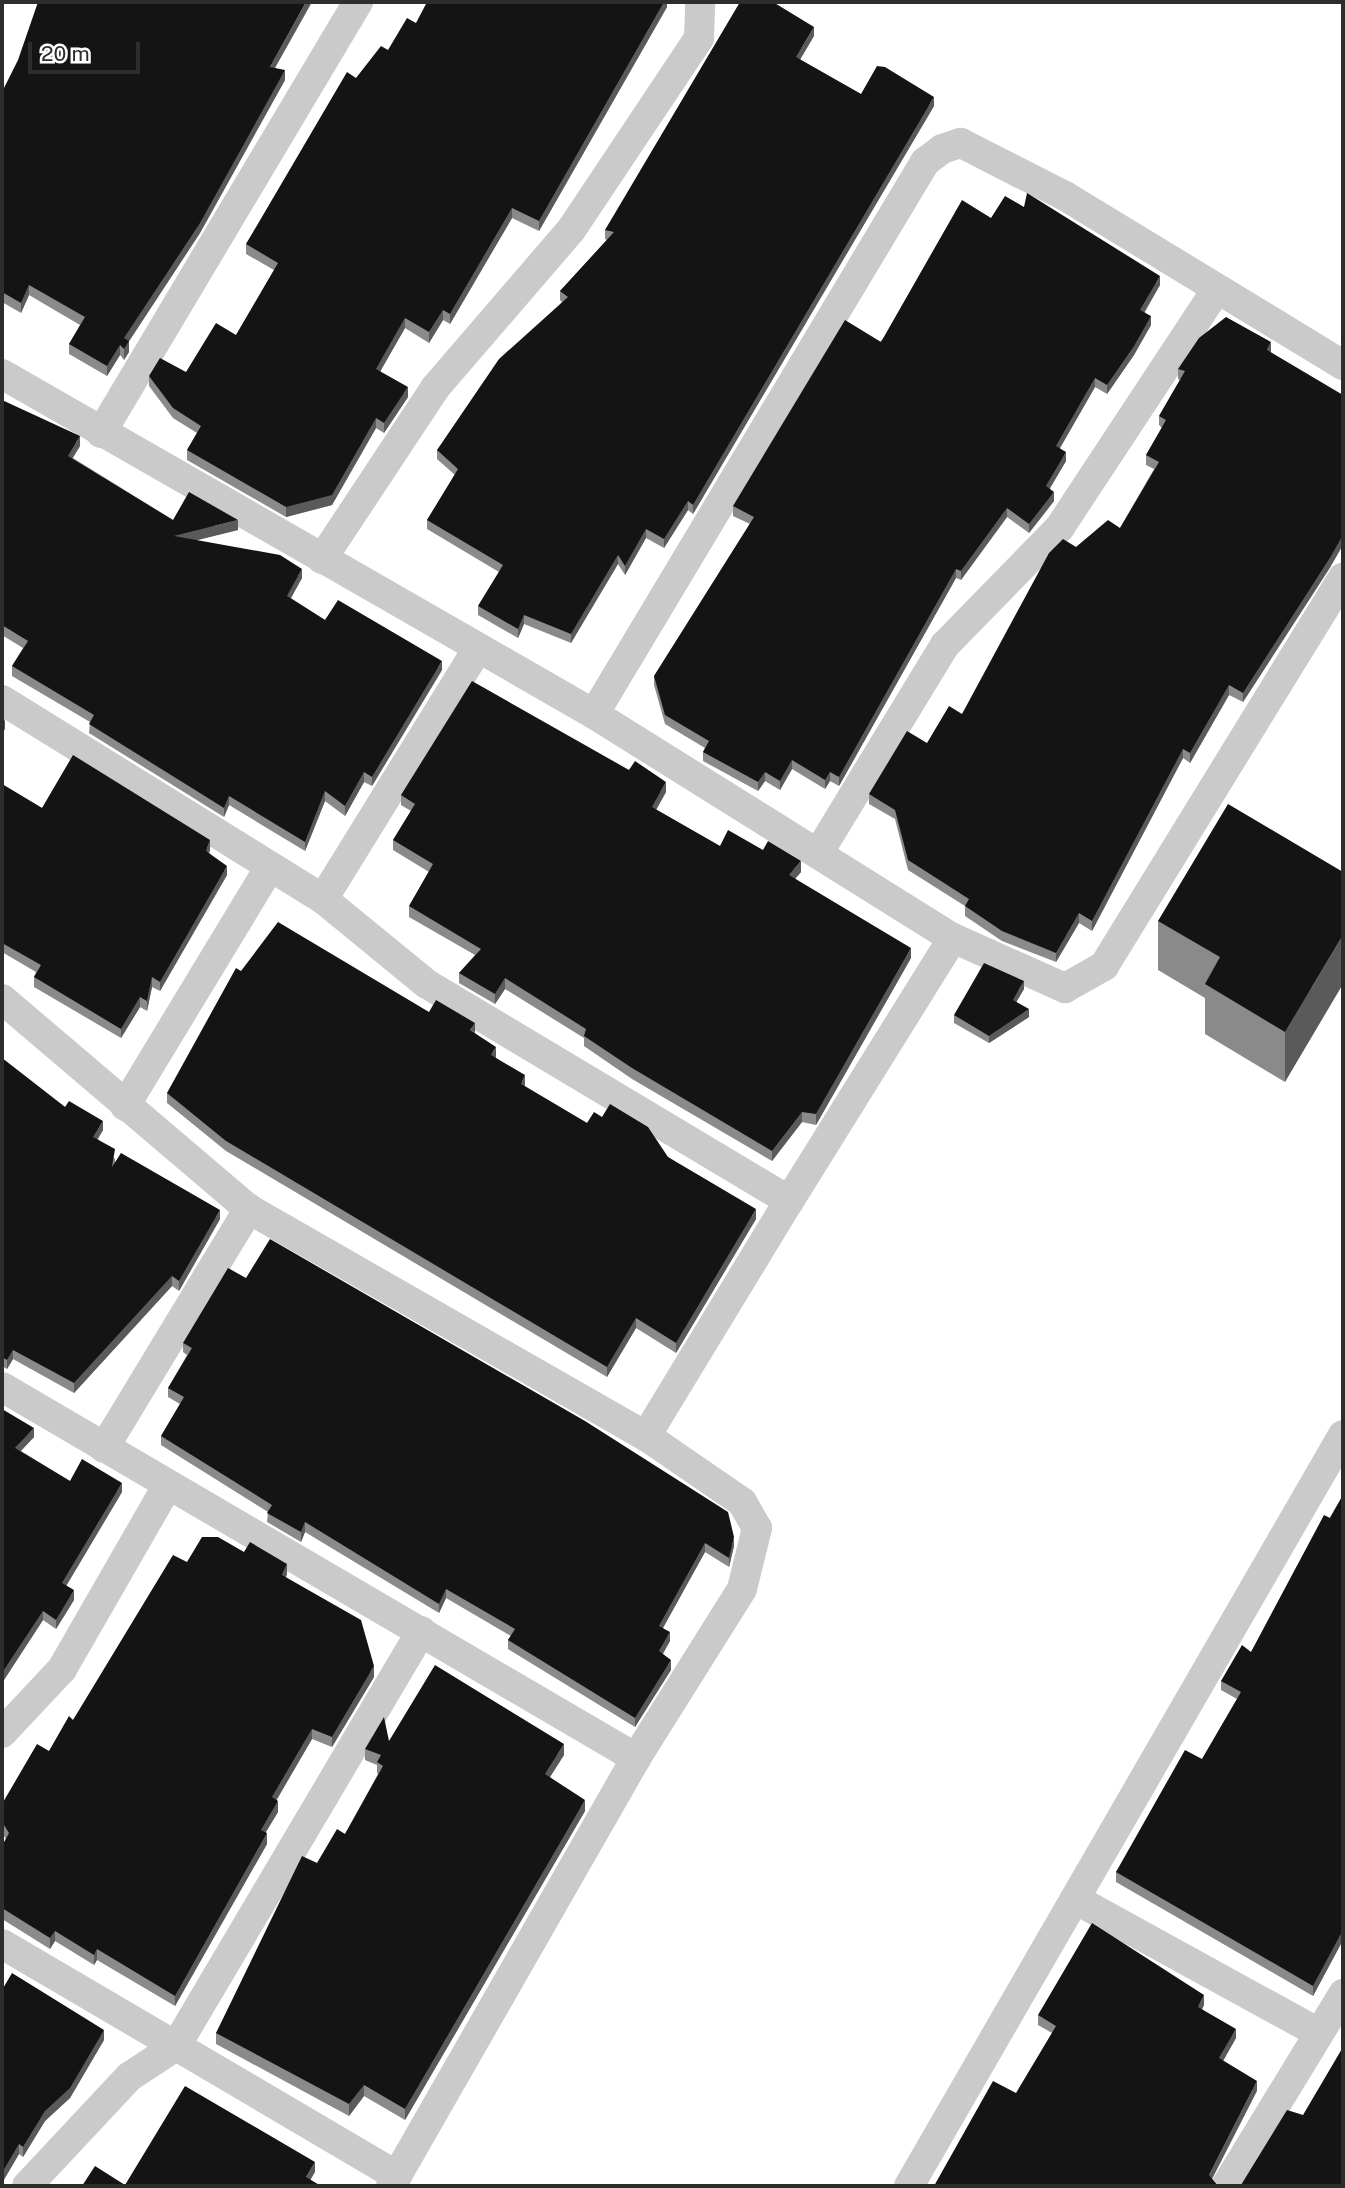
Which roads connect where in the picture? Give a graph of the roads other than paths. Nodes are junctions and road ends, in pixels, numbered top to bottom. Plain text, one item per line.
1 (358, 2) edge
2 (700, 2) edge
3 (1215, 292) junction
4 (1343, 366) edge
5 (2, 374) edge
6 (101, 433) junction
7 (321, 559) junction
8 (1343, 578) edge
9 (478, 648) junction
10 (2, 700) edge
11 (594, 714) junction
12 (819, 852) junction
13 (270, 867) junction
14 (323, 900) junction
15 (953, 938) junction
16 (2, 999) edge
17 (125, 1106) junction
18 (789, 1201) junction
19 (249, 1209) junction
20 (2, 1387) edge
21 (1343, 1435) edge
22 (646, 1436) junction
23 (104, 1448) junction
24 (168, 1485) junction
25 (421, 1631) junction
26 (2, 1732) edge
27 (636, 1758) junction
28 (1075, 1899) junction
29 (2, 1944) edge
30 (1343, 1994) edge
31 (1317, 2032) junction
32 (176, 2046) junction
33 (394, 2181) edge
34 (27, 2186) edge
35 (909, 2186) edge
36 (1226, 2186) edge

1 - 6 street
2 - 7 street
3 - 4 street
3 - 11 street
3 - 12 street
5 - 6 street
6 - 7 street
7 - 9 street
8 - 15 street
9 - 11 street
9 - 14 street
10 - 13 street
11 - 12 street
12 - 15 street
13 - 14 street
13 - 17 street
14 - 18 street
15 - 18 street
16 - 17 street
17 - 19 street
18 - 22 street
19 - 22 street
19 - 23 street
20 - 23 street
21 - 28 street
22 - 27 street
23 - 24 street
24 - 25 street
24 - 26 street
25 - 27 street
25 - 32 street
27 - 33 street
28 - 31 street
28 - 35 street
29 - 32 street
30 - 31 street
31 - 36 street
32 - 33 street
32 - 34 street

